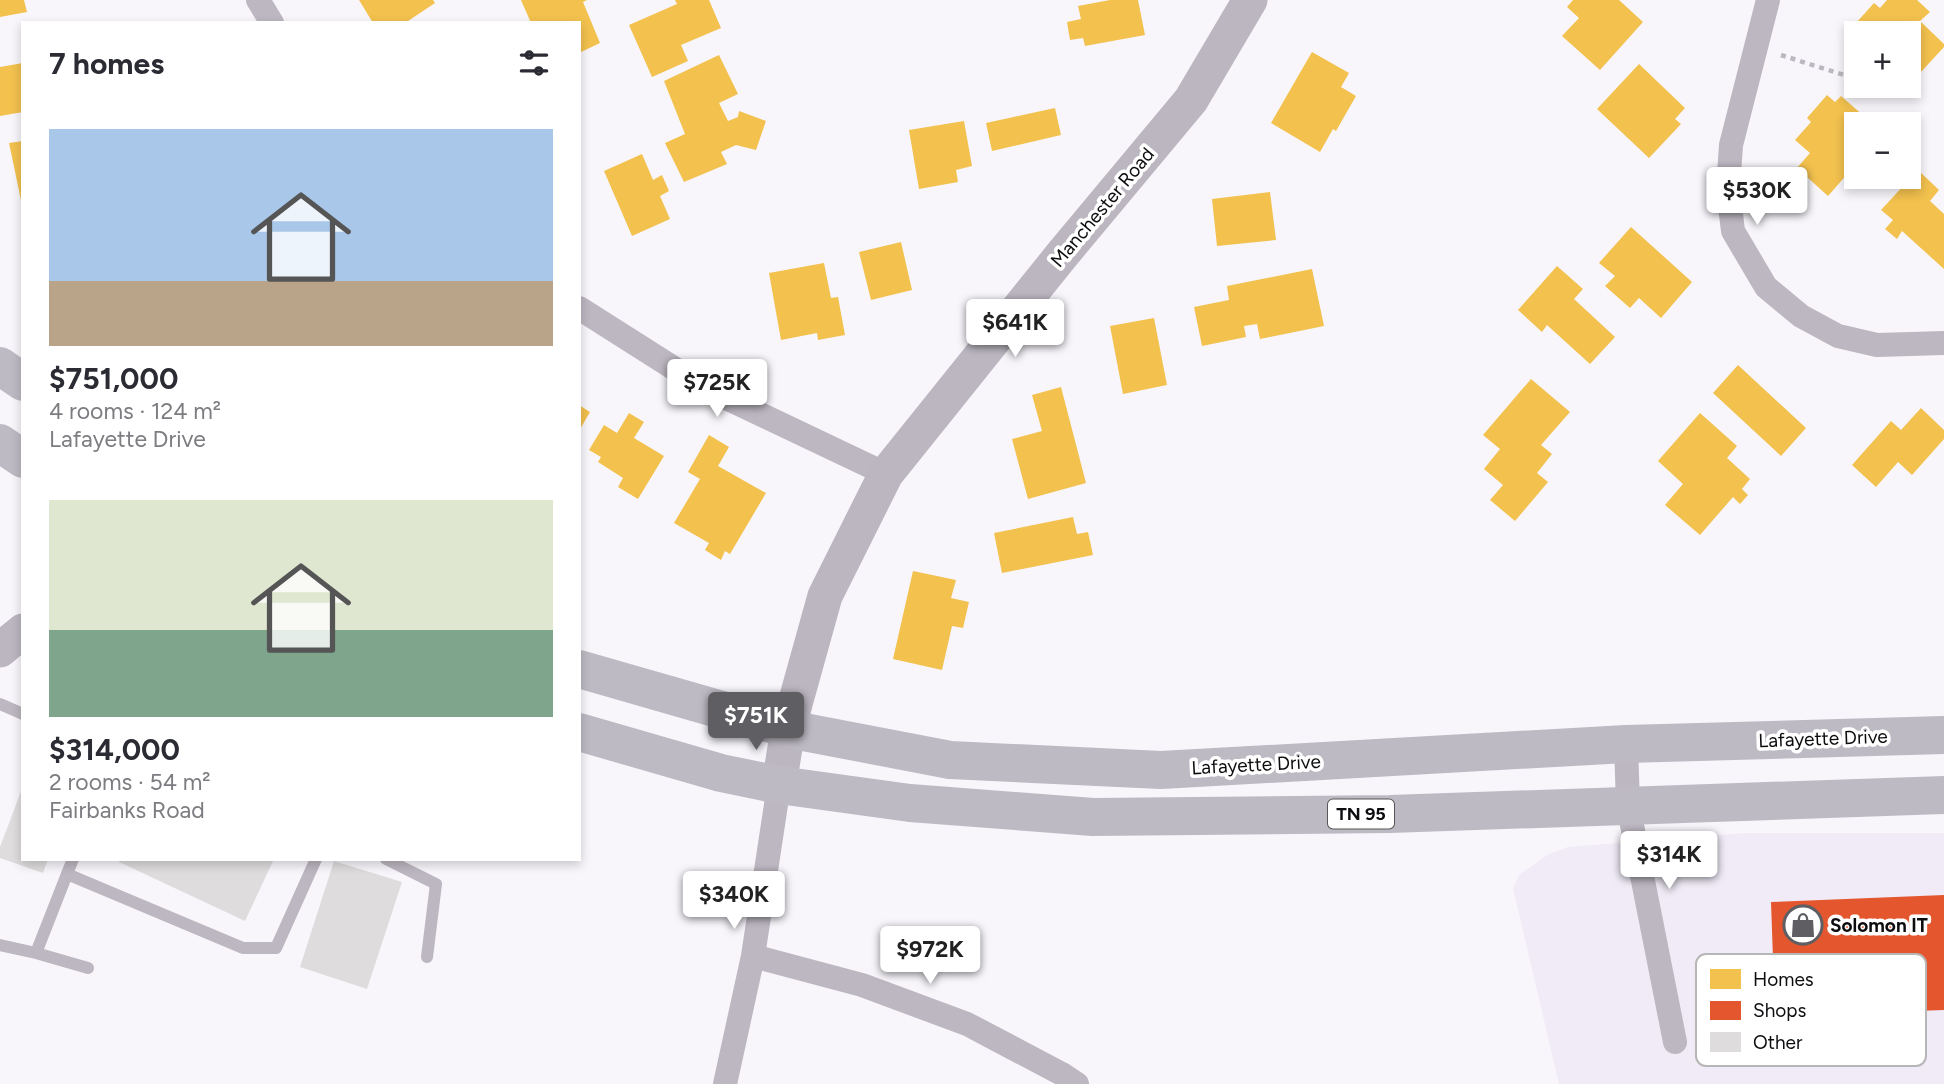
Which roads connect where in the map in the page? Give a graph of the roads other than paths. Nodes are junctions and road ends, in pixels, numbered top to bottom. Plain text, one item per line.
1 (258, 0) edge
2 (1250, 0) edge
3 (1768, 0) edge
4 (271, 21) edge
5 (581, 309) edge
6 (1944, 343) edge
7 (0, 366) edge
8 (21, 381) edge
9 (0, 443) edge
10 (21, 458) edge
11 (886, 474) junction
12 (21, 633) edge
13 (0, 650) edge
14 (581, 670) edge
15 (0, 704) edge
16 (21, 713) edge
17 (788, 729) junction
18 (581, 733) edge
19 (1944, 735) edge
20 (1626, 744) junction
21 (779, 785) junction
22 (1944, 795) edge
23 (1628, 805) junction
24 (73, 861) edge
25 (315, 861) edge
26 (390, 861) edge
27 (67, 874) junction
28 (0, 945) edge
29 (36, 953) junction
30 (753, 956) junction
31 (427, 957) dead end
32 (88, 968) dead end
33 (1675, 1042) dead end
34 (726, 1084) edge
35 (1077, 1084) edge

1 - 4 street
2 - 11 street, Manchester Road
3 - 6 street
5 - 11 street
7 - 8 main road
9 - 10 main road
11 - 17 street, Manchester Road
12 - 13 street
14 - 17 main road, Lafayette Drive
15 - 16 lane
17 - 20 main road, Lafayette Drive
17 - 21 street, Manchester Road
18 - 21 main road
19 - 20 main road, Lafayette Drive
20 - 23 street
21 - 23 main road, TN 95
21 - 30 street
22 - 23 main road, TN 95
23 - 33 street
24 - 27 lane
25 - 27 lane
26 - 31 lane
27 - 29 lane
28 - 29 lane
29 - 32 lane
30 - 34 street
30 - 35 street

